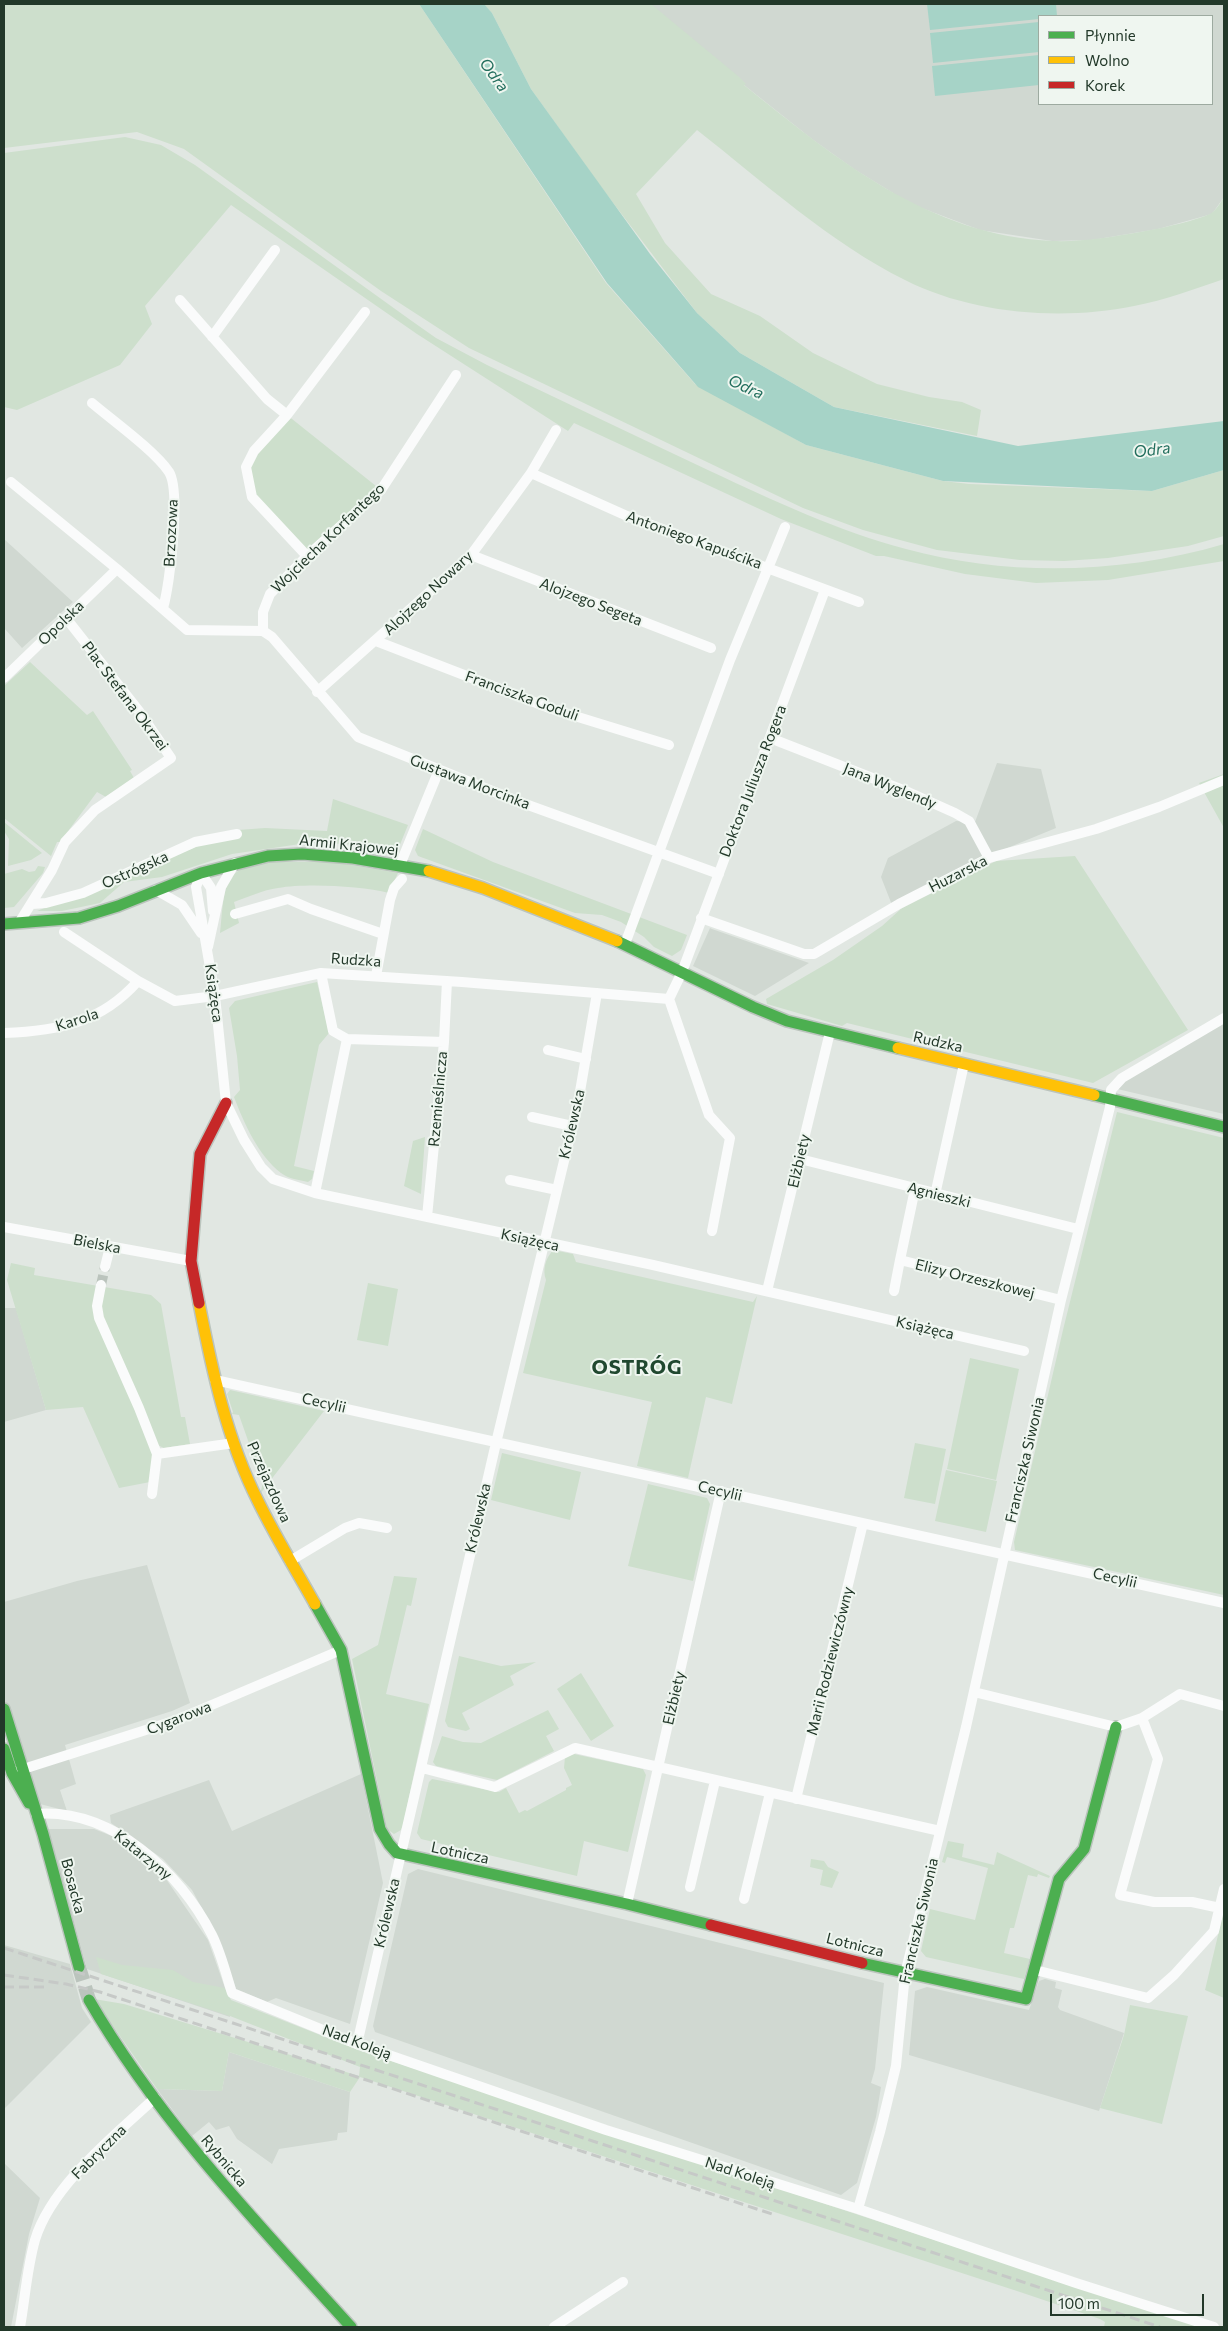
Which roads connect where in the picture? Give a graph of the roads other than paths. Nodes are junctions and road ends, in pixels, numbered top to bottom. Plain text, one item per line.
1 (275, 250) dead end
2 (180, 300) dead end
3 (365, 312) dead end
4 (212, 337) junction
5 (456, 375) dead end
6 (92, 403) dead end
7 (287, 415) junction
8 (556, 430) dead end
9 (531, 473) junction
10 (11, 482) dead end
11 (784, 527) dead end
12 (470, 555) junction
13 (307, 556) junction
14 (767, 566) junction
15 (117, 569) junction
16 (825, 590) junction
17 (859, 602) dead end
18 (163, 608) junction
19 (66, 618) junction
20 (262, 631) junction
21 (376, 641) junction
22 (711, 648) dead end
23 (4, 678) edge
24 (317, 692) junction
25 (770, 738) junction
26 (670, 745) dead end
27 (440, 770) junction
28 (1224, 780) edge
29 (237, 834) dead end
30 (659, 852) junction
31 (989, 858) junction
32 (235, 863) junction
33 (400, 865) junction
34 (201, 873) junction
35 (718, 874) junction
36 (402, 879) dead end
37 (156, 890) junction
38 (32, 904) junction
39 (234, 914) dead end
40 (701, 918) junction
41 (214, 922) junction
42 (19, 923) junction
43 (4, 924) edge
44 (64, 932) dead end
45 (383, 934) junction
46 (204, 939) junction
47 (625, 944) junction
48 (208, 951) junction
49 (682, 972) junction
50 (321, 973) junction
51 (376, 976) junction
52 (447, 980) junction
53 (138, 981) junction
54 (597, 993) junction
55 (215, 996) junction
56 (669, 999) junction
57 (1224, 1018) edge
58 (830, 1032) junction
59 (4, 1033) edge
60 (346, 1039) junction
61 (444, 1042) junction
62 (548, 1050) dead end
63 (586, 1059) junction
64 (964, 1064) junction
65 (1110, 1099) junction
66 (226, 1103) junction
67 (532, 1117) dead end
68 (572, 1126) junction
69 (1224, 1126) edge
70 (800, 1159) junction
71 (510, 1180) dead end
72 (915, 1189) junction
73 (557, 1190) junction
74 (315, 1193) junction
75 (935, 1195) junction
76 (427, 1217) junction
77 (4, 1227) edge
78 (1078, 1229) junction
79 (712, 1231) dead end
80 (544, 1243) junction
81 (110, 1247) junction
82 (190, 1260) junction
83 (900, 1260) junction
84 (105, 1267) tunnel mouth
85 (101, 1285) tunnel mouth
86 (767, 1291) junction
87 (894, 1291) dead end
88 (1061, 1300) junction
89 (1024, 1351) dead end
90 (215, 1380) junction
91 (234, 1443) junction
92 (496, 1443) junction
93 (157, 1454) junction
94 (721, 1491) junction
95 (152, 1494) dead end
96 (863, 1523) junction
97 (387, 1528) dead end
98 (1004, 1554) junction
99 (290, 1561) junction
100 (1224, 1603) edge
101 (341, 1650) junction
102 (974, 1692) junction
103 (1224, 1706) edge
104 (4, 1708) edge
105 (1142, 1718) junction
106 (1116, 1727) junction
107 (4, 1749) edge
108 (422, 1768) junction
109 (658, 1768) junction
110 (24, 1769) junction
111 (12, 1773) junction
112 (715, 1781) junction
113 (770, 1793) junction
114 (796, 1799) junction
115 (36, 1814) junction
116 (940, 1831) junction
117 (401, 1855) junction
118 (690, 1887) dead end
119 (1224, 1889) edge
120 (744, 1899) dead end
121 (627, 1904) junction
122 (1220, 1908) junction
123 (79, 1967) tunnel mouth
124 (1035, 1970) junction
125 (905, 1974) junction
126 (90, 2000) tunnel mouth
127 (271, 2008) joint
128 (358, 2044) junction
129 (155, 2098) junction
130 (858, 2210) junction
131 (623, 2282) dead end
132 (20, 2327) edge
133 (351, 2327) edge
134 (554, 2327) edge
135 (1214, 2327) edge

1 - 4 street
2 - 4 street
3 - 7 street
4 - 7 street
5 - 13 street, Wojciecha Korfantego
6 - 18 street, Brzozowa
7 - 13 street
8 - 9 street, Alojzego Nowary
9 - 12 street, Alojzego Nowary
9 - 14 street, Antoniego Kapuścika
10 - 15 street
11 - 14 street
12 - 21 street, Alojzego Nowary
12 - 22 street, Alojzego Segeta
13 - 20 street, Wojciecha Korfantego
14 - 16 street, Antoniego Kapuścika
14 - 30 street
15 - 18 street
15 - 19 street, Opolska
16 - 17 street, Antoniego Kapuścika
16 - 25 street, Doktora Juliusza Rogera
18 - 20 street
19 - 23 street, Opolska
19 - 38 street, Plac Stefana Okrzei
20 - 24 street, Gustawa Morcinka
21 - 24 street, Alojzego Nowary
21 - 26 street, Franciszka Goduli
24 - 27 street, Gustawa Morcinka
25 - 31 street, Jana Wyglendy
25 - 35 street, Doktora Juliusza Rogera
27 - 30 street, Gustawa Morcinka
27 - 33 street
28 - 31 street, Huzarska
29 - 38 street, Ostrógska
30 - 35 street, Gustawa Morcinka
30 - 47 street
31 - 40 street, Huzarska
32 - 33 street, Armii Krajowej
32 - 34 street, Armii Krajowej
32 - 41 street, Książęca
33 - 47 street, Armii Krajowej
34 - 37 street, Armii Krajowej
34 - 41 street, Książęca
34 - 46 street, Książęca
35 - 40 street, Doktora Juliusza Rogera
36 - 45 street
37 - 42 street, Armii Krajowej
37 - 46 street, Książęca
38 - 42 street, Plac Stefana Okrzei
39 - 45 street
40 - 49 street, Doktora Juliusza Rogera
41 - 48 street, Książęca
42 - 43 street, Armii Krajowej
44 - 53 street, Rudzka
45 - 51 street
46 - 48 street, Książęca
47 - 49 street, Armii Krajowej
48 - 55 street, Książęca
49 - 56 street
49 - 58 street, Rudzka
50 - 51 street, Rudzka
50 - 55 street, Rudzka
50 - 60 street
51 - 52 street, Rudzka
52 - 54 street, Rudzka
52 - 61 street, Rzemieślnicza
53 - 55 street, Rudzka
53 - 59 street, Karola
54 - 56 street, Rudzka
54 - 63 street, Królewska
55 - 66 street, Książęca
56 - 79 street
57 - 65 street, Franciszka Siwonia
58 - 64 street, Rudzka
58 - 70 street, Elżbiety
60 - 61 street
60 - 74 street
61 - 76 street, Rzemieślnicza
62 - 63 street
63 - 68 street, Królewska
64 - 65 street, Rudzka
64 - 75 street
65 - 69 street, Rudzka
65 - 78 street, Franciszka Siwonia
66 - 74 street, Książęca
66 - 82 street, Przejazdowa
67 - 68 street
68 - 73 street, Królewska
70 - 72 street, Agnieszki
70 - 86 street, Elżbiety
71 - 73 street
72 - 75 street, Agnieszki
72 - 83 street, Elizy Orzeszkowej
73 - 80 street, Królewska
74 - 76 street, Książęca
75 - 78 street, Agnieszki
76 - 80 street, Książęca
77 - 81 street, Bielska
78 - 88 street, Franciszka Siwonia
80 - 86 street, Książęca
80 - 92 street, Królewska
81 - 82 street, Bielska
81 - 84 street
82 - 90 street, Przejazdowa
83 - 87 street
83 - 88 street, Elizy Orzeszkowej
85 - 93 street
86 - 89 street, Książęca
88 - 98 street, Franciszka Siwonia
90 - 91 street, Przejazdowa
90 - 92 street, Cecylii
91 - 93 street
91 - 99 street, Przejazdowa
92 - 94 street, Cecylii
92 - 108 street, Królewska
93 - 95 street
94 - 96 street, Cecylii
94 - 109 street, Elżbiety
96 - 98 street, Cecylii
96 - 114 street, Marii Rodziewiczówny
97 - 99 street
98 - 100 street, Cecylii
98 - 102 street, Franciszka Siwonia
99 - 101 street, Przejazdowa
101 - 110 street, Cygarowa
101 - 117 street, Przejazdowa
102 - 106 street
102 - 116 street, Franciszka Siwonia
103 - 105 street
104 - 110 street, Bosacka
105 - 106 street
105 - 122 street
106 - 124 street
107 - 111 street, Bosacka
108 - 109 street
108 - 117 street, Królewska
109 - 112 street
109 - 121 street, Elżbiety
110 - 111 street, Cygarowa
110 - 115 street, Bosacka
111 - 115 street, Bosacka
112 - 113 street
112 - 118 street
113 - 114 street
113 - 120 street
114 - 116 street
115 - 123 street, Bosacka
115 - 127 street, Katarzyny
116 - 125 street, Franciszka Siwonia
117 - 121 street, Lotnicza
117 - 128 street, Królewska
119 - 122 street
121 - 125 street, Lotnicza
122 - 124 street
124 - 125 street, Lotnicza
125 - 130 street, Franciszka Siwonia
126 - 129 street, Rybnicka
127 - 128 street, Nad Koleją
128 - 130 street, Nad Koleją
129 - 132 street, Fabryczna
129 - 133 street, Rybnicka
130 - 135 street, Nad Koleją
131 - 134 street

